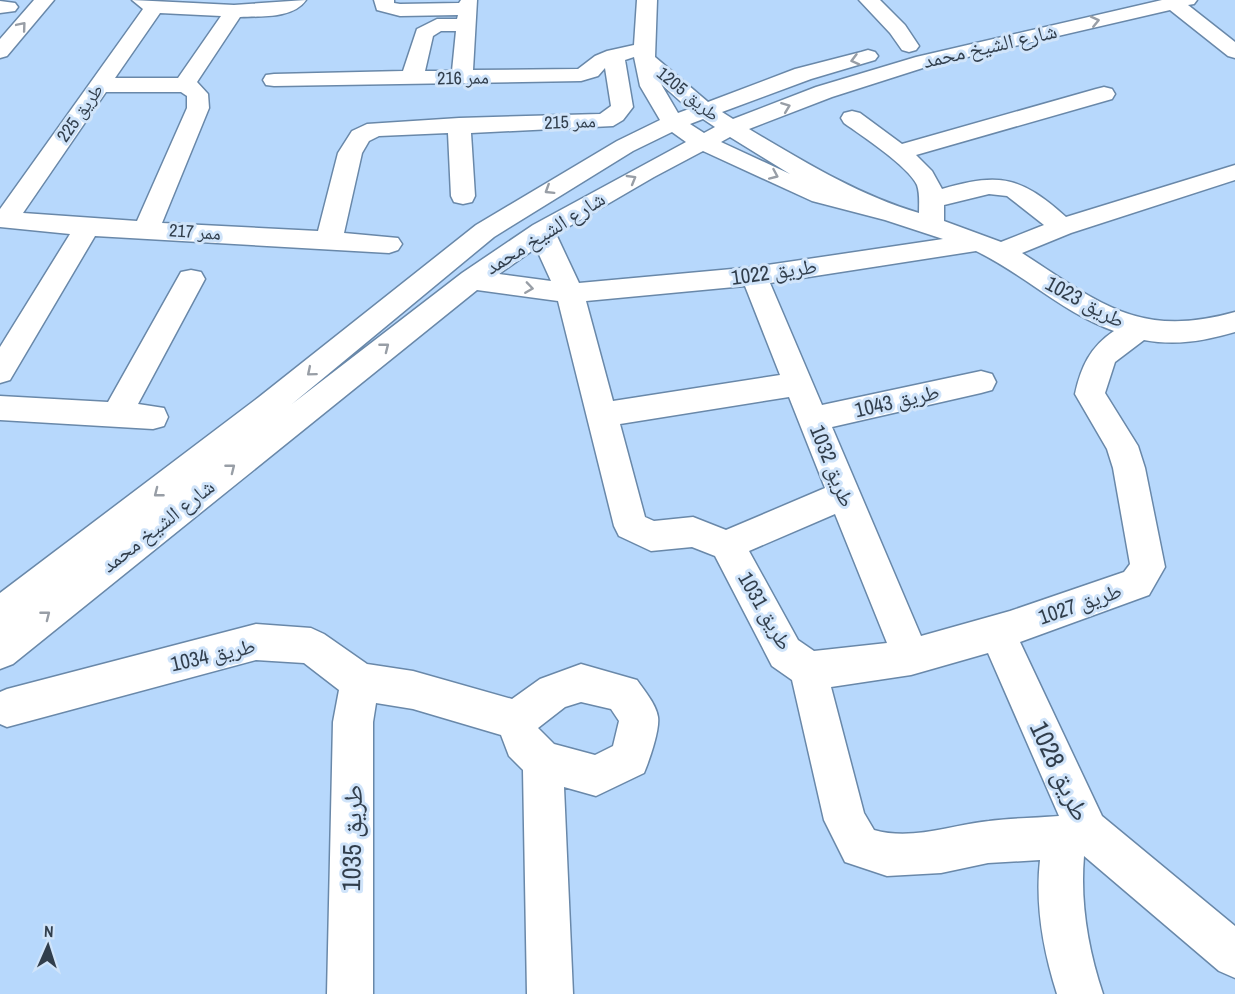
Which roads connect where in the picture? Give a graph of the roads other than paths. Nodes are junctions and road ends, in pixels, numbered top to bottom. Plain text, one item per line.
1 (44, 0) edge
2 (384, 0) edge
3 (647, 0) edge
4 (869, 0) edge
5 (1117, 0) edge
6 (293, 2) edge
7 (1180, 2) edge
8 (148, 3) edge
9 (234, 11) junction
10 (468, 11) edge
11 (909, 46) junction
12 (0, 52) edge
13 (1235, 52) edge
14 (614, 55) junction
15 (652, 65) junction
16 (462, 78) junction
17 (412, 79) junction
18 (787, 79) junction
19 (274, 80) dead end
20 (99, 85) junction
21 (184, 85) junction
22 (1104, 94) dead end
23 (380, 104) junction
24 (704, 109) junction
25 (852, 118) dead end
26 (674, 122) junction
27 (459, 125) junction
28 (731, 128) junction
29 (701, 142) junction
30 (624, 146) junction
31 (898, 153) junction
32 (1235, 172) edge
33 (463, 196) dead end
34 (932, 200) junction
35 (890, 213) junction
36 (3, 219) edge
37 (87, 227) junction
38 (930, 227) junction
39 (1062, 227) junction
40 (147, 229) junction
41 (542, 231) junction
42 (329, 241) junction
43 (389, 244) dead end
44 (989, 247) junction
45 (754, 276) junction
46 (191, 279) dead end
47 (471, 280) junction
48 (570, 293) junction
49 (1235, 321) edge
50 (1139, 329) junction
51 (0, 372) edge
52 (981, 382) dead end
53 (798, 384) junction
54 (0, 408) edge
55 (117, 414) junction
56 (602, 415) junction
57 (153, 417) dead end
58 (813, 419) junction
59 (844, 495) junction
60 (727, 545) junction
61 (0, 615) edge
62 (997, 633) junction
63 (0, 651) edge
64 (911, 657) junction
65 (808, 669) junction
66 (360, 682) junction
67 (7, 708) dead end
68 (516, 720) junction
69 (543, 761) junction
70 (1076, 834) junction
71 (1235, 955) edge
72 (350, 994) edge
73 (550, 994) edge
74 (1080, 994) edge

12 -> 1 street
2 - 10 street
3 - 15 street, طريق 1205
4 - 11 street
5 - 11 street, شارع الشيخ محمد
6 - 9 street, طريق 225
7 - 13 street
28 -> 7 street, شارع الشيخ محمد
8 - 9 street, طريق 225
8 - 20 street, طريق 225
9 - 21 street
10 - 16 street
10 - 17 street
11 -> 18 street, شارع الشيخ محمد
14 - 15 street, ممر 216
14 - 16 street, ممر 216
14 - 27 street, ممر 215
15 - 18 street
15 - 24 street, طريق 1205
15 - 26 street, طريق 1205
15 - 30 street
16 - 17 street, ممر 216
17 - 23 street, ممر 216
18 - 24 street, شارع الشيخ محمد
19 - 23 street, ممر 216
20 - 21 street
20 - 36 street, طريق 225
21 - 40 street
22 - 31 street
23 - 27 street, ممر 215
23 - 42 street
24 - 26 street, شارع الشيخ محمد
24 - 28 street, طريق 1205
25 - 31 street
26 - 29 street, طريق 1205
26 - 30 street, شارع الشيخ محمد
27 - 33 street
28 - 29 street, شارع الشيخ محمد
28 - 35 street, طريق 1205
29 -> 35 street, طريق 1205
41 -> 29 street, شارع الشيخ محمد
30 -> 61 street, شارع الشيخ محمد
31 - 34 street
32 - 39 street, طريق 1022
34 - 38 street
34 - 39 street
35 - 38 street, طريق 1023
36 - 37 street, ممر 217
37 - 40 street, ممر 217
37 - 51 street
38 - 44 street, طريق 1023
39 - 44 street, طريق 1022
40 - 42 street, ممر 217
41 - 47 street, شارع الشيخ محمد
41 - 48 street
42 - 43 street, ممر 217
44 - 45 street, طريق 1022
44 - 50 street, طريق 1023
45 - 48 street, طريق 1022
45 - 53 street, طريق 1032
46 - 55 street
47 -> 48 street, طريق 1022
63 -> 47 street, شارع الشيخ محمد
48 - 56 street
49 - 50 street, طريق 1023
50 - 62 street, طريق 1027
52 - 58 street, طريق 1043
53 - 56 street
53 - 58 street, طريق 1032
54 - 55 street
55 - 57 street
56 - 60 street
58 - 59 street, طريق 1032
59 - 60 street
59 - 64 street, طريق 1032
60 - 65 street, طريق 1031
62 - 64 street, طريق 1027
62 - 70 street, طريق 1028
64 - 65 street, طريق 1027
65 - 70 street, طريق 1031
66 - 67 street, طريق 1034
66 - 68 street, طريق 1034
66 - 72 street, طريق 1035
68 - 69 street
68 - 69 street
69 - 73 street
70 - 71 street, طريق 1028
70 - 74 street

